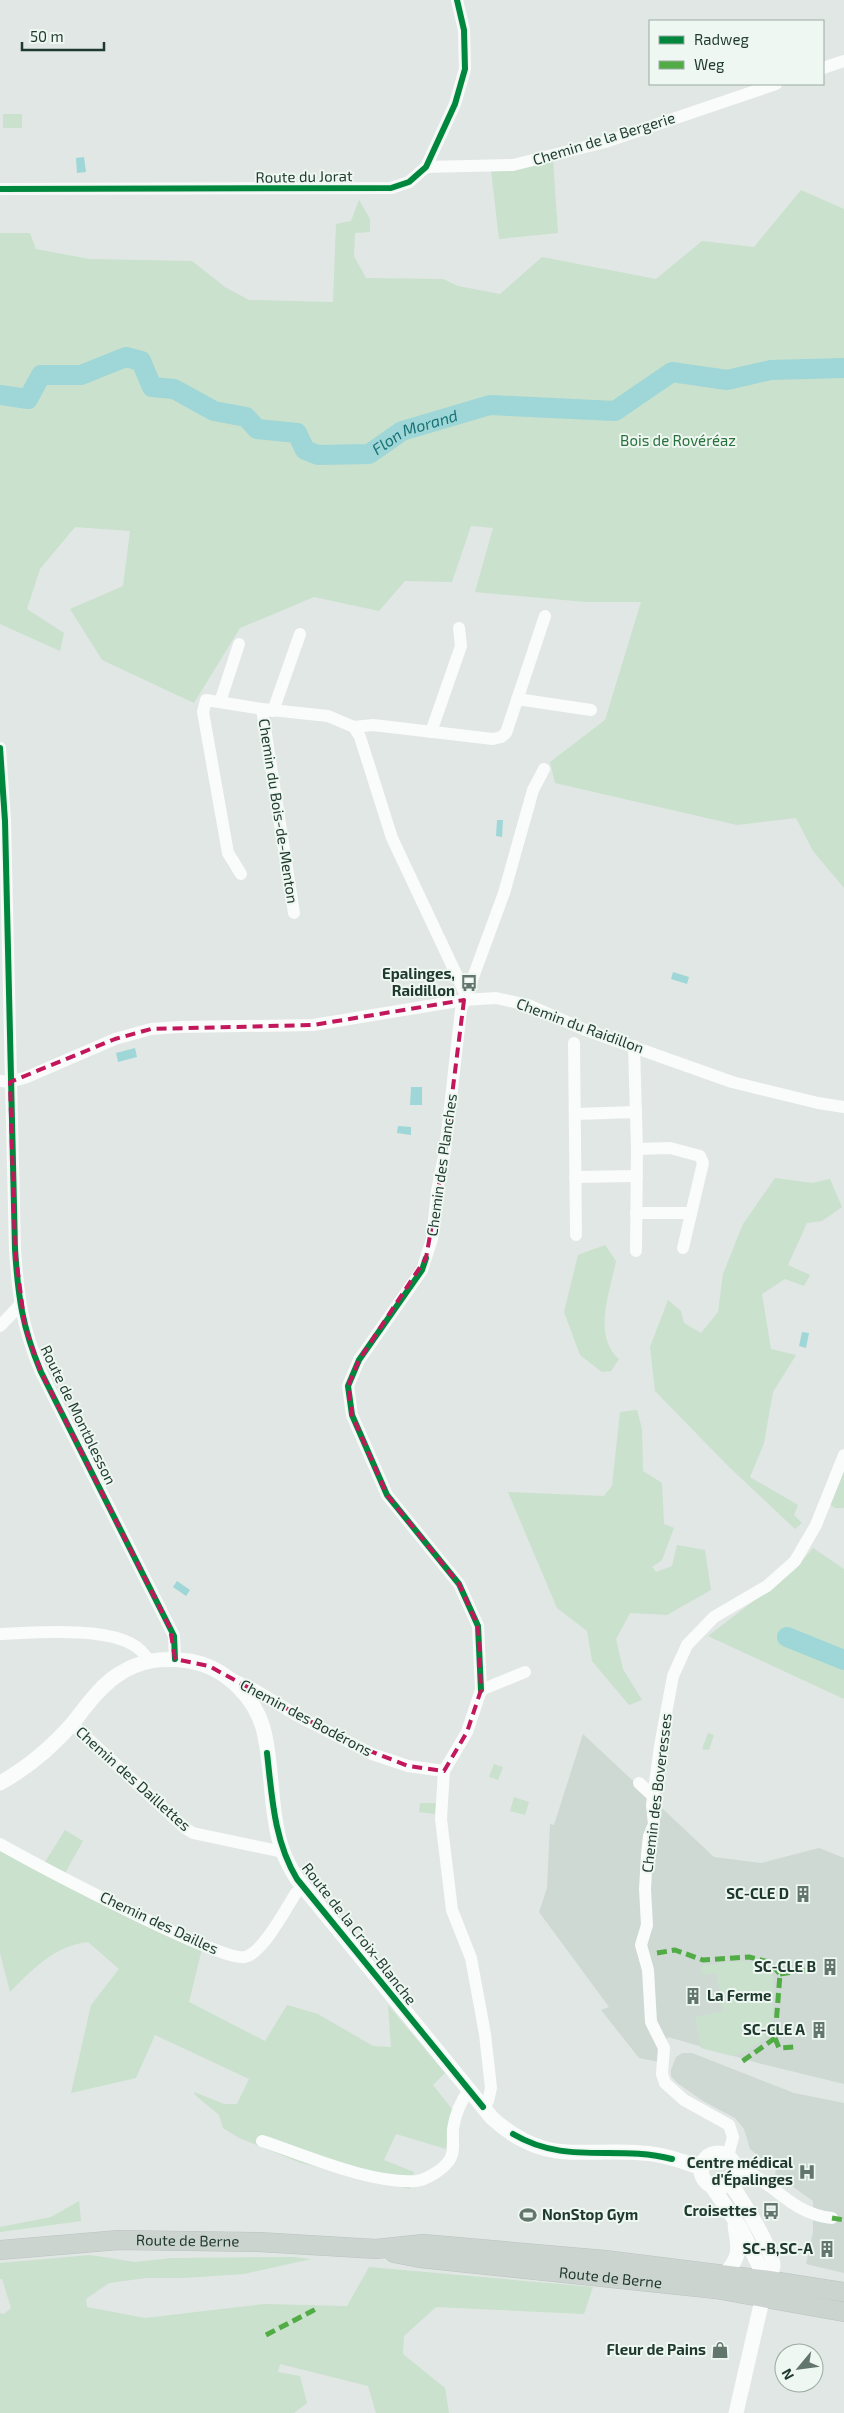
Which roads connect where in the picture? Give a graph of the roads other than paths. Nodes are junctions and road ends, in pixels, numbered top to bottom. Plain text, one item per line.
1 (457, 0) edge
2 (844, 61) edge
3 (824, 68) edge
4 (773, 85) edge
5 (426, 167) junction
6 (0, 189) edge
7 (545, 616) dead end
8 (459, 628) dead end
9 (300, 634) dead end
10 (239, 644) dead end
11 (517, 699) junction
12 (220, 702) junction
13 (267, 710) junction
14 (591, 710) dead end
15 (354, 727) junction
16 (431, 732) junction
17 (0, 748) edge
18 (544, 769) dead end
19 (241, 874) dead end
20 (294, 913) dead end
21 (465, 997) junction
22 (574, 1043) dead end
23 (634, 1046) junction
24 (5, 1081) edge
25 (844, 1106) edge
26 (636, 1112) junction
27 (575, 1114) junction
28 (637, 1149) junction
29 (637, 1176) junction
30 (576, 1177) junction
31 (636, 1214) junction
32 (691, 1214) junction
33 (576, 1234) dead end
34 (683, 1248) dead end
35 (636, 1251) dead end
36 (19, 1306) junction
37 (0, 1326) edge
38 (844, 1455) edge
39 (0, 1634) edge
40 (175, 1659) junction
41 (148, 1661) junction
42 (525, 1672) dead end
43 (227, 1677) junction
44 (481, 1690) junction
45 (72, 1724) junction
46 (444, 1771) junction
47 (0, 1782) edge
48 (639, 1783) dead end
49 (654, 1797) junction
50 (0, 1844) edge
51 (283, 1852) junction
52 (296, 1893) dead end
53 (469, 2090) junction
54 (483, 2107) junction
55 (262, 2141) dead end
56 (731, 2162) junction
57 (702, 2168) junction
58 (730, 2183) junction
59 (711, 2185) junction
60 (734, 2217) junction
61 (832, 2218) dead end
62 (376, 2248) junction
63 (0, 2250) edge
64 (725, 2274) junction
65 (765, 2288) junction
66 (844, 2292) edge
67 (844, 2312) edge
68 (736, 2413) edge

1 - 5 street, Route du Jorat
2 - 3 street
4 - 5 street, Chemin de la Bergerie
5 - 6 street, Route du Jorat
7 - 11 street, Chemin du Bois-de-Menton
8 - 16 street
9 - 13 street, Chemin du Bois-de-Menton
10 - 12 street
11 - 14 street
11 - 16 street, Chemin du Bois-de-Menton
12 - 13 street, Chemin du Bois-de-Menton
12 - 19 street
13 - 15 street, Chemin du Bois-de-Menton
13 - 20 street, Chemin du Bois-de-Menton
15 - 16 street, Chemin du Bois-de-Menton
15 - 21 street
17 - 24 street, Route de Montblesson
18 - 21 street
21 - 23 street, Chemin du Raidillon
21 - 24 street, Chemin du Raidillon
21 - 44 street, Chemin des Planches
22 - 27 street
23 - 25 street, Chemin du Raidillon
23 - 26 street
24 - 36 street, Route de Montblesson
26 - 27 street
26 - 28 street
27 - 30 street
28 - 29 street
28 - 32 street
29 - 30 street
29 - 31 street
30 - 33 street
31 - 32 street
31 - 35 street
32 - 34 street
36 - 37 street
36 - 40 street, Route de Montblesson
38 - 49 street, Chemin des Boveresses
39 - 41 street
40 - 41 street, Route de la Croix-Blanche
40 - 43 street, Route de la Croix-Blanche
41 - 45 street, Route de la Croix-Blanche
42 - 44 street
43 - 46 street, Chemin des Bodérons
43 - 51 street, Route de la Croix-Blanche
44 - 46 street, Chemin des Planches
45 - 47 street, Route de la Croix-Blanche
45 - 51 street, Chemin des Daillettes
46 - 54 street, Chemin des Planches
48 - 49 street
49 - 56 street, Chemin des Boveresses
50 - 52 street, Chemin des Dailles
51 - 53 street, Route de la Croix-Blanche
53 - 54 street, Route de la Croix-Blanche
53 - 55 street
54 - 57 street, Route de la Croix-Blanche
56 - 57 street
56 - 58 street
56 - 61 street
57 - 59 street
58 - 59 street
58 - 65 street
59 - 60 street
60 - 64 street
60 - 65 street
62 - 63 main road, Route de Berne
62 - 64 main road, Route de Berne
62 - 65 main road, Route de Berne
64 - 65 main road, Route de Berne
65 - 66 main road, Route de Berne
65 - 67 main road, Route de Berne
65 - 68 street

